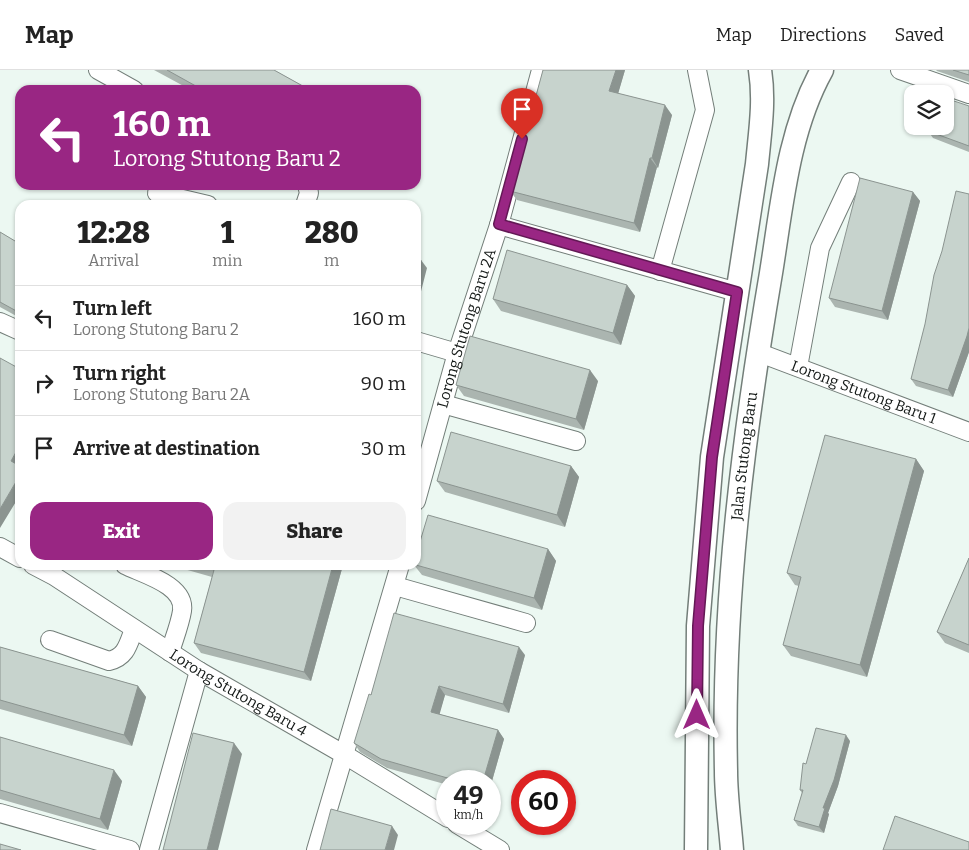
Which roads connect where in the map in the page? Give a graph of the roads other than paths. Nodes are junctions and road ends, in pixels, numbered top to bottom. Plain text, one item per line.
1 (98, 70) edge
2 (540, 70) edge
3 (698, 70) edge
4 (760, 70) edge
5 (822, 70) edge
6 (900, 70) edge
7 (125, 85) edge
8 (969, 94) edge
9 (852, 182) dead end
10 (157, 194) edge
11 (185, 200) edge
12 (499, 224) junction
13 (660, 271) junction
14 (737, 292) junction
15 (0, 322) edge
16 (15, 329) edge
17 (421, 343) edge
18 (757, 352) junction
19 (457, 353) junction
20 (798, 367) junction
21 (443, 404) junction
22 (969, 432) edge
23 (576, 441) dead end
24 (421, 482) edge
25 (0, 547) edge
26 (15, 555) edge
27 (136, 570) edge
28 (399, 570) edge
29 (56, 571) edge
30 (395, 586) junction
31 (526, 623) dead end
32 (134, 630) junction
33 (50, 640) dead end
34 (170, 652) junction
35 (199, 671) junction
36 (345, 755) junction
37 (436, 811) edge
38 (0, 813) edge
39 (475, 835) edge
40 (130, 850) edge
41 (149, 850) edge
42 (316, 850) edge
43 (500, 850) edge
44 (696, 850) edge
45 (732, 850) edge

1 - 7 street
2 - 12 street, Lorong Stutong Baru 2A
3 - 13 street
4 - 14 main road, Jalan Stutong Baru
5 - 18 main road, Jalan Stutong Baru
6 - 8 street
9 - 20 street
10 - 11 street
12 - 13 street
12 - 19 street, Lorong Stutong Baru 2A
13 - 14 street
14 - 44 main road, Jalan Stutong Baru
15 - 16 street
17 - 19 street
18 - 20 street, Lorong Stutong Baru 1
18 - 45 main road, Jalan Stutong Baru
19 - 21 street, Lorong Stutong Baru 2A
20 - 22 street, Lorong Stutong Baru 1
21 - 23 street
21 - 24 street, Lorong Stutong Baru 2A
25 - 26 street
27 - 34 street
28 - 30 street
29 - 32 street, Lorong Stutong Baru 4
30 - 31 street
30 - 36 street
32 - 33 street
32 - 34 street, Lorong Stutong Baru 4
34 - 35 street, Lorong Stutong Baru 4
35 - 36 street, Lorong Stutong Baru 4
35 - 41 street
36 - 37 street, Lorong Stutong Baru 4
36 - 42 street
38 - 40 street
39 - 43 street

